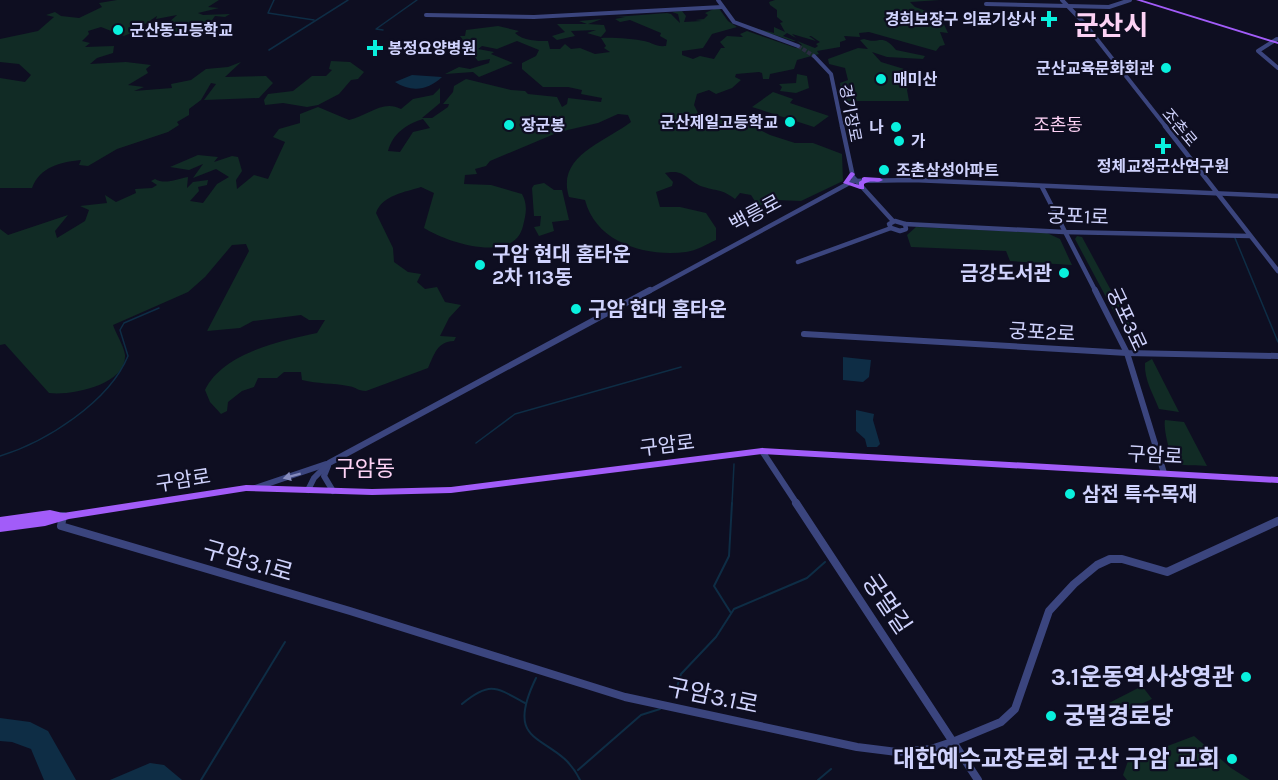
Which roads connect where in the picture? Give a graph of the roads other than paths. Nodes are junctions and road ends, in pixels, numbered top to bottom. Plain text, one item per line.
1 (718, 0) edge
2 (1062, 0) edge
3 (1130, 0) edge
4 (1138, 0) edge
5 (1143, 0) edge
6 (986, 4) dead end
7 (722, 7) junction
8 (1067, 7) junction
9 (426, 15) dead end
10 (1277, 40) edge
11 (798, 46) tunnel mouth
12 (813, 56) tunnel mouth
13 (1278, 68) edge
14 (853, 177) junction
15 (866, 180) junction
16 (880, 180) junction
17 (846, 183) junction
18 (1042, 187) junction
19 (862, 188) junction
20 (1218, 194) junction
21 (1278, 196) edge
22 (893, 221) junction
23 (905, 224) junction
24 (891, 228) junction
25 (1064, 232) junction
26 (1250, 236) junction
27 (798, 262) dead end
28 (1278, 271) edge
29 (804, 334) dead end
30 (1127, 353) junction
31 (1278, 356) edge
32 (762, 451) junction
33 (329, 463) junction
34 (1164, 474) junction
35 (1278, 480) edge
36 (255, 488) junction
37 (309, 490) junction
38 (333, 491) junction
39 (63, 516) junction
40 (0, 521) edge
41 (1278, 521) edge
42 (0, 528) edge
43 (955, 741) junction
44 (978, 780) edge

1 - 7 street
2 - 8 street, 조촌로
3 - 8 street
4 - 10 main road
5 - 10 main road
6 - 8 street
7 - 9 street
7 - 11 street
8 - 20 street, 조촌로
10 - 13 street
12 - 14 street, 경기장로
14 - 15 street
14 - 16 main road
14 - 17 main road
14 - 19 street
15 - 16 street
15 - 19 main road
16 - 18 street
17 - 19 main road
17 - 33 street, 백릉로
18 - 20 street
18 - 25 street, 궁포3로
19 - 22 street
20 - 21 street
20 - 26 street, 조촌로
22 - 23 street
22 - 24 street
23 - 24 street
23 - 25 street, 궁포1로
24 - 27 street
25 - 26 street, 궁포1로
25 - 30 street, 궁포3로
26 - 28 street, 조촌로
29 - 30 street, 궁포2로
30 - 31 street, 궁포2로
30 - 34 street, 궁포3로
32 - 34 main road, 구암로
32 - 38 main road, 구암로
32 - 43 street, 궁멀길
33 -> 36 street
33 - 37 street, 백릉로
33 - 38 street
34 - 35 main road, 구암로
36 - 37 main road, 구암로
36 - 39 main road, 구암로
37 - 38 main road, 구암로
39 - 40 main road, 구암로
39 - 42 main road, 구암로
39 - 43 street, 구암3.1로
41 - 43 street, 구암3.1로
43 - 44 street, 궁멀길

